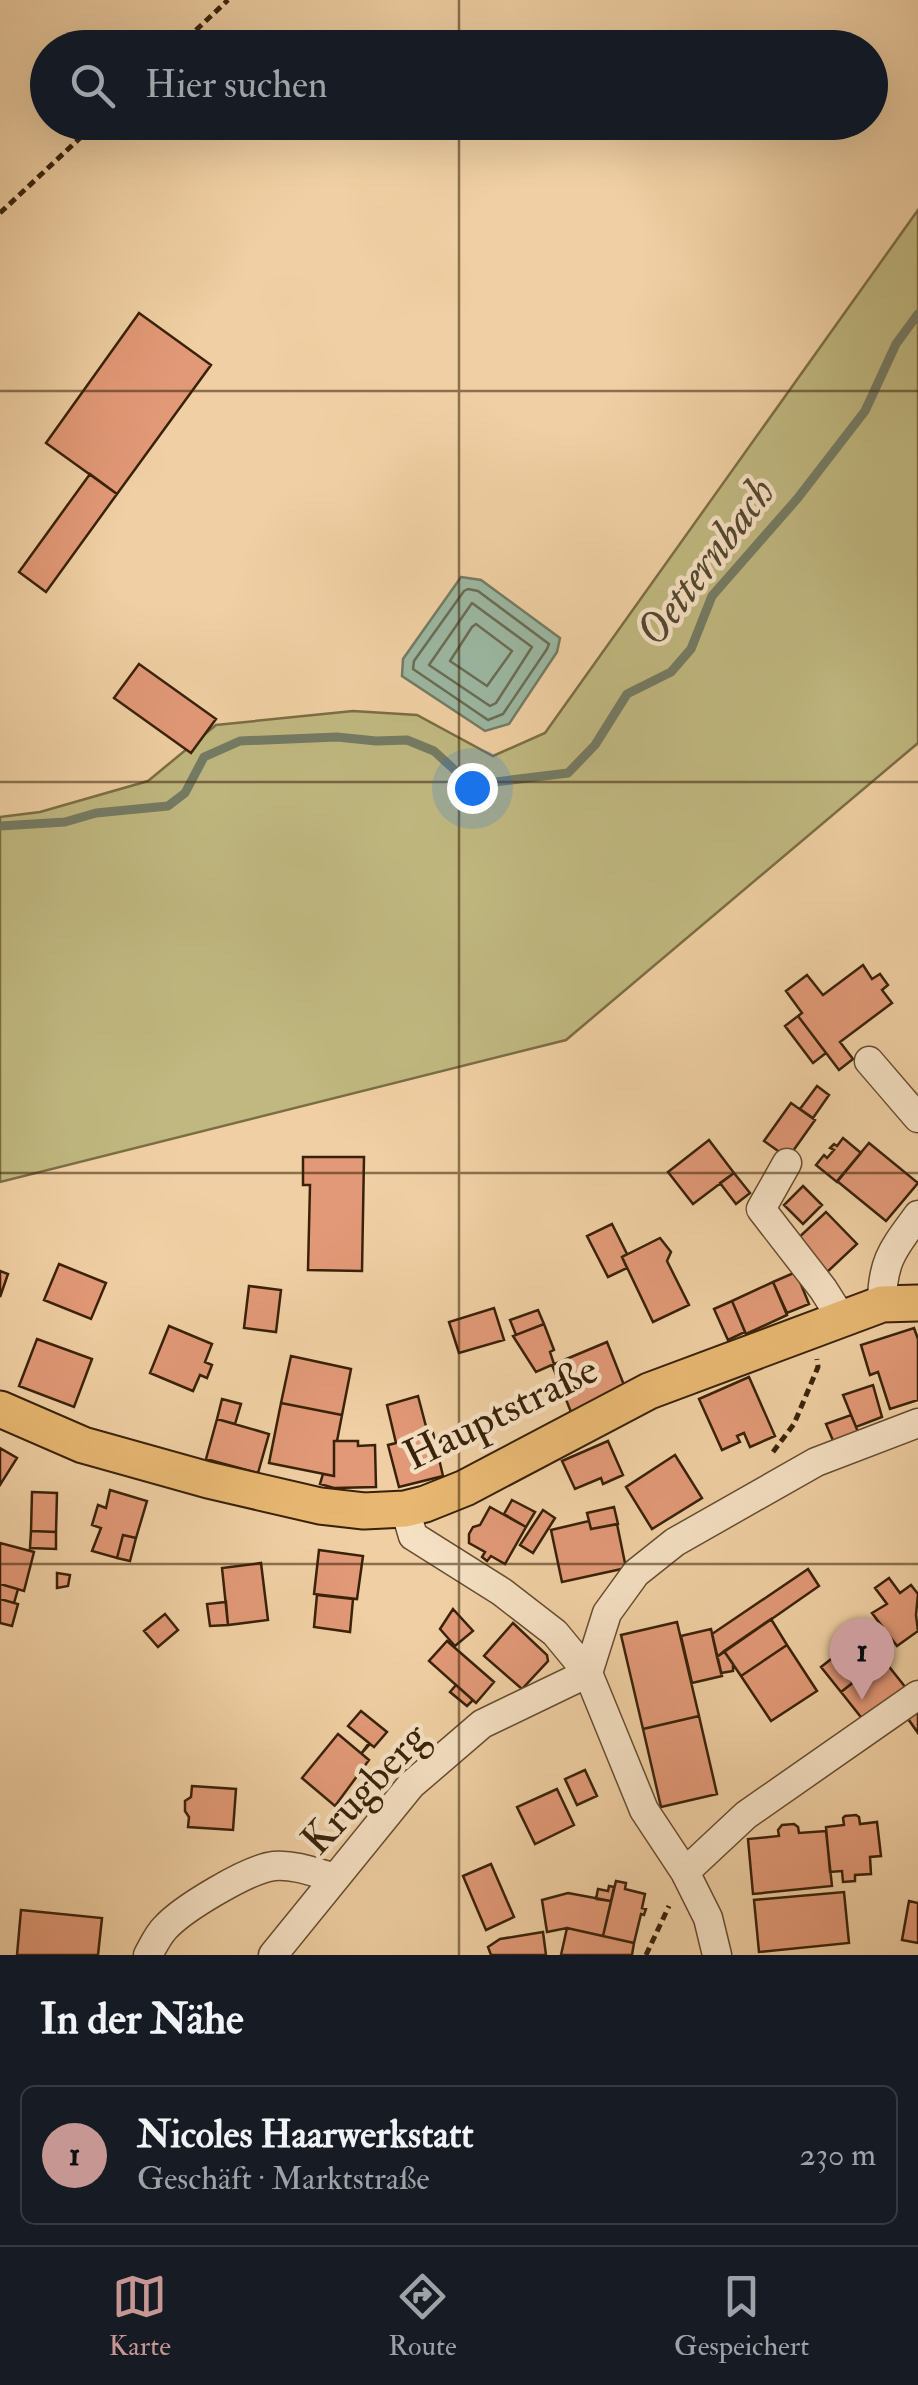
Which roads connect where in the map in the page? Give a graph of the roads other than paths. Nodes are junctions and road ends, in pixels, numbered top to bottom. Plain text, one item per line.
1 (869, 1061) dead end
2 (918, 1118) edge
3 (787, 1163) dead end
4 (918, 1215) edge
5 (918, 1303) edge
6 (882, 1304) junction
7 (842, 1318) junction
8 (0, 1409) edge
9 (918, 1423) edge
10 (405, 1509) junction
11 (588, 1673) junction
12 (918, 1695) edge
13 (685, 1872) junction
14 (336, 1878) junction
15 (148, 1955) edge
16 (273, 1955) edge
17 (717, 1955) edge

1 - 2 street
3 - 7 street
4 - 6 street
5 - 6 main road, Hauptstraße
6 - 7 main road, Hauptstraße
7 - 10 main road, Hauptstraße
8 - 10 main road, Hauptstraße
9 - 11 street
10 - 11 street
11 - 13 street
11 - 14 street, Krugberg
12 - 13 street
13 - 17 street
14 - 15 street
14 - 16 street, Krugberg

